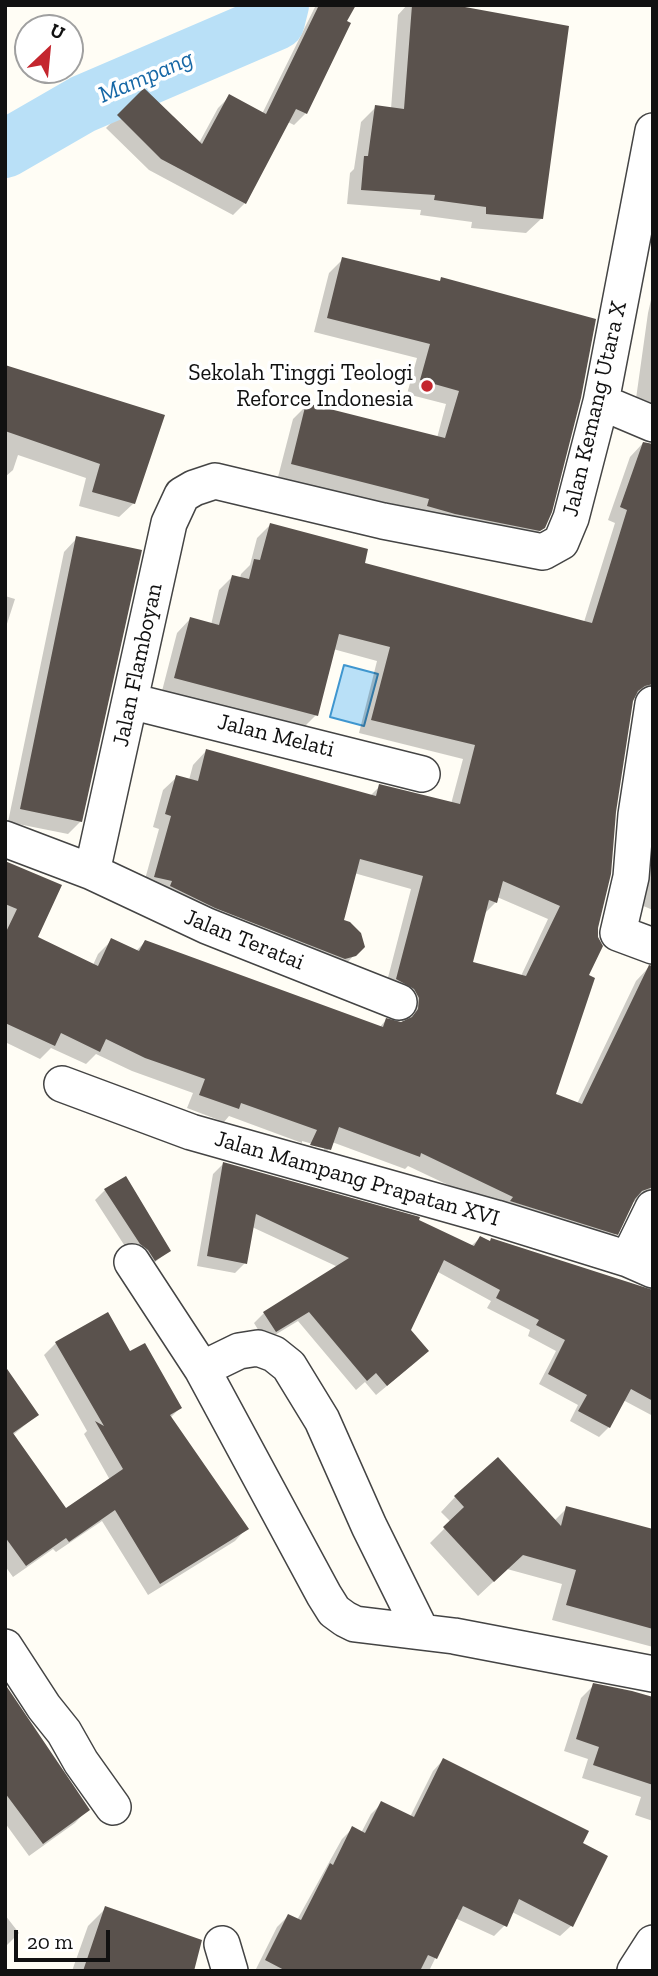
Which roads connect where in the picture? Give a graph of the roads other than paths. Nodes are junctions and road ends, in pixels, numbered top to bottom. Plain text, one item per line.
1 (653, 131) edge
2 (608, 405) dead end
3 (653, 424) edge
4 (215, 481) joint
5 (130, 701) junction
6 (653, 704) edge
7 (422, 774) dead end
8 (5, 839) edge
9 (92, 872) junction
10 (653, 946) edge
11 (399, 1002) dead end
12 (62, 1084) dead end
13 (653, 1208) edge
14 (132, 1262) dead end
15 (640, 1264) edge
16 (202, 1369) junction
17 (421, 1632) junction
18 (5, 1647) edge
19 (653, 1674) edge
20 (113, 1807) dead end
21 (653, 1943) edge
22 (635, 1971) edge

1 - 4 street, Jalan Kemang Utara X
2 - 3 street
4 - 5 street, Jalan Flamboyan
5 - 7 street, Jalan Melati
5 - 9 street, Jalan Flamboyan
6 - 10 street
8 - 9 street, Jalan Teratai
9 - 11 street, Jalan Teratai
12 - 15 street, Jalan Mampang Prapatan XVI
13 - 15 street
14 - 16 street
16 - 17 street
16 - 17 street
17 - 19 street
18 - 20 street
21 - 22 street

